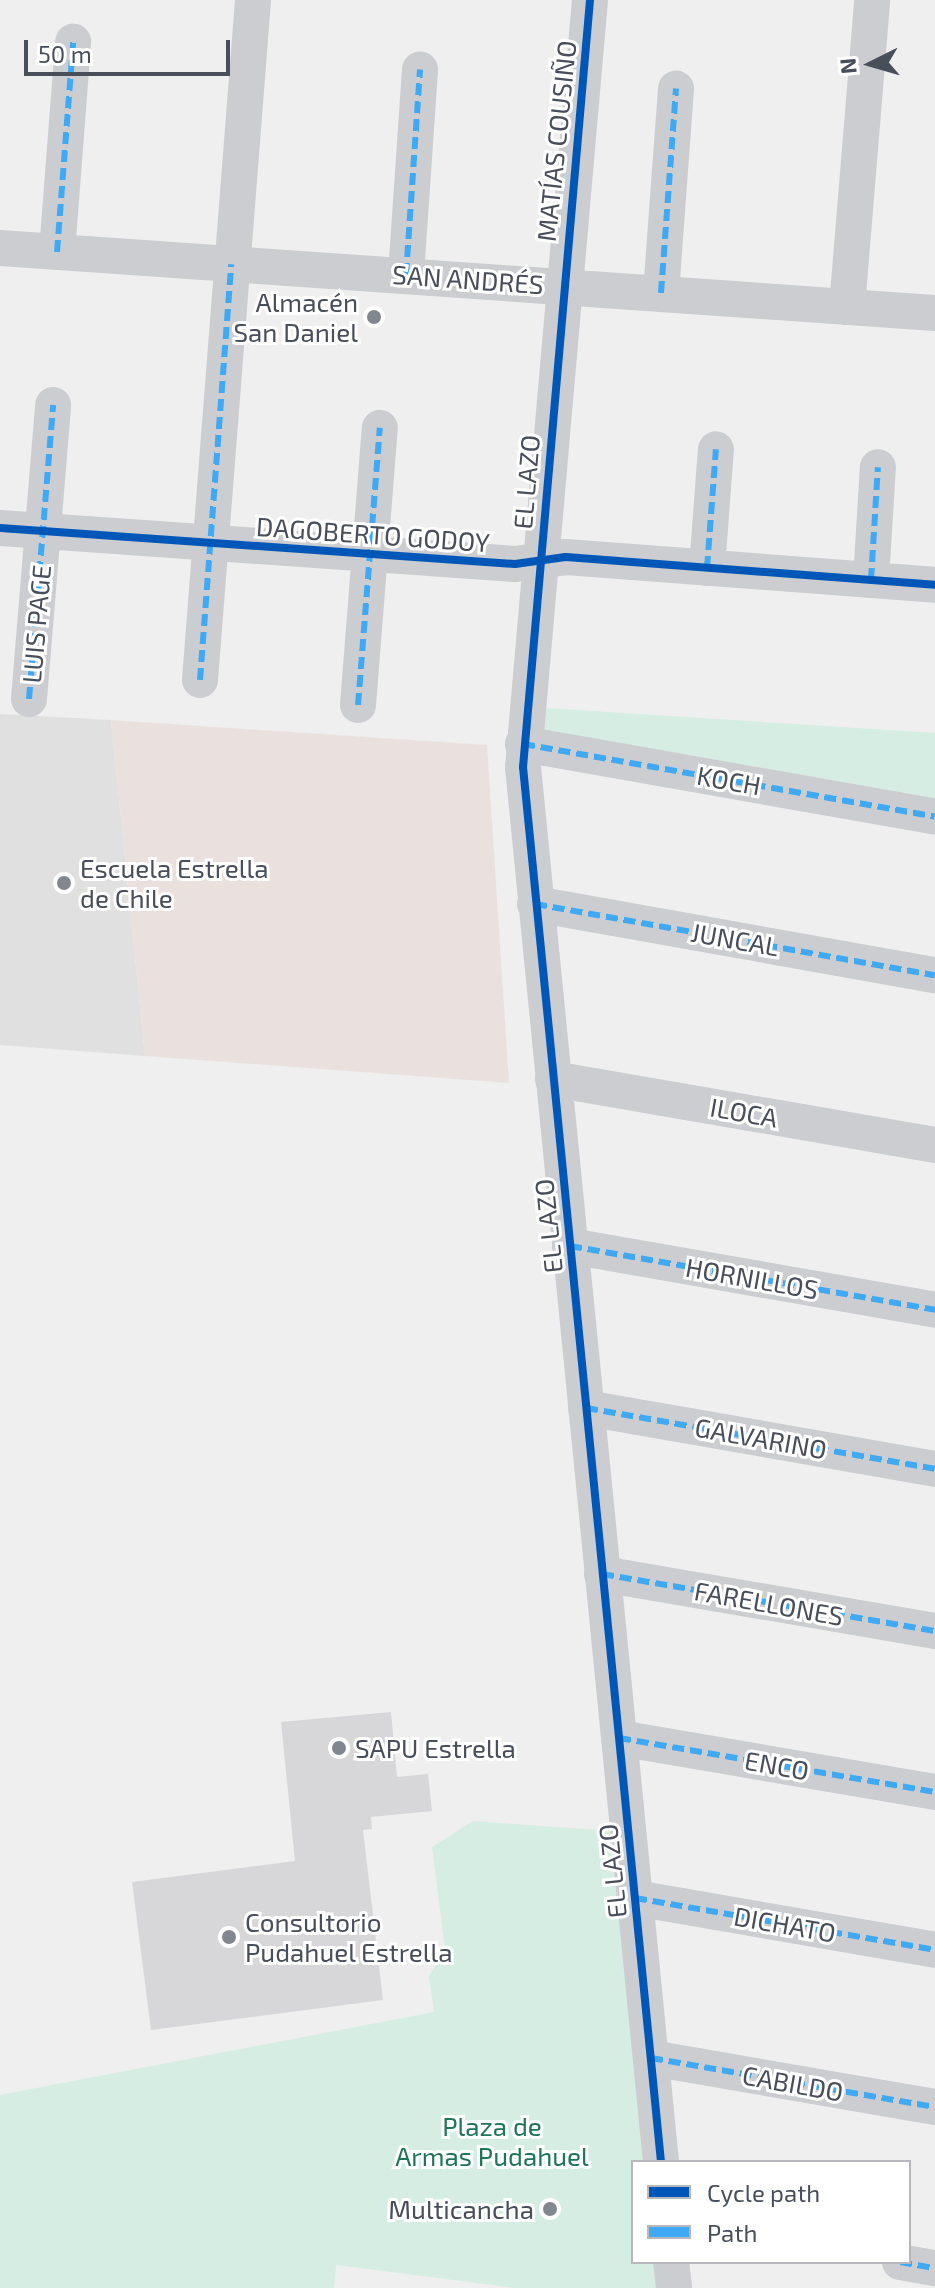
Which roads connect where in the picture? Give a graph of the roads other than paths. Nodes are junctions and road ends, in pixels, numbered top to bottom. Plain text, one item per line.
1 (253, 0) edge
2 (590, 0) edge
3 (872, 0) edge
4 (73, 42) dead end
5 (420, 69) dead end
6 (676, 89) dead end
7 (0, 248) edge
8 (57, 252) junction
9 (231, 264) junction
10 (406, 275) junction
11 (562, 286) junction
12 (661, 293) junction
13 (847, 307) junction
14 (935, 313) edge
15 (53, 405) dead end
16 (380, 428) dead end
17 (716, 449) dead end
18 (878, 467) dead end
19 (0, 528) edge
20 (43, 531) junction
21 (209, 543) junction
22 (370, 554) junction
23 (540, 561) junction
24 (707, 568) junction
25 (871, 580) junction
26 (935, 585) edge
27 (200, 680) dead end
28 (29, 699) dead end
29 (358, 705) dead end
30 (523, 744) junction
31 (935, 817) edge
32 (535, 904) junction
33 (935, 975) edge
34 (553, 1079) junction
35 (935, 1145) edge
36 (570, 1246) junction
37 (935, 1310) edge
38 (586, 1408) junction
39 (935, 1469) edge
40 (602, 1574) junction
41 (935, 1631) edge
42 (619, 1738) junction
43 (935, 1792) edge
44 (635, 1898) junction
45 (935, 1950) edge
46 (651, 2058) junction
47 (935, 2107) edge
48 (661, 2160) edge
49 (671, 2264) edge
50 (911, 2264) edge
51 (935, 2268) edge
52 (674, 2288) edge

1 - 9 street
2 - 11 street, MATÍAS COUSIÑO
3 - 13 street
4 - 8 street
5 - 10 street
6 - 12 street
7 - 8 street, SAN ANDRÉS
8 - 9 street, SAN ANDRÉS
9 - 10 street, SAN ANDRÉS
9 - 21 street
10 - 11 street, SAN ANDRÉS
11 - 12 street, SAN ANDRÉS
11 - 23 street, EL LAZO
12 - 13 street, SAN ANDRÉS
13 - 14 street, SAN ANDRÉS
15 - 20 street, LUIS PAGE
16 - 22 street
17 - 24 street
18 - 25 street
19 - 20 street, DAGOBERTO GODOY
20 - 21 street, DAGOBERTO GODOY
20 - 28 street, LUIS PAGE
21 - 22 street, DAGOBERTO GODOY
21 - 27 street
22 - 23 street, DAGOBERTO GODOY
22 - 29 street
23 - 24 street, DAGOBERTO GODOY
23 - 30 street, EL LAZO
24 - 25 street, DAGOBERTO GODOY
25 - 26 street, DAGOBERTO GODOY
30 - 31 street, KOCH
30 - 32 street, EL LAZO
32 - 33 street, JUNCAL
32 - 34 street, EL LAZO
34 - 35 street, ILOCA
34 - 36 street, EL LAZO
36 - 37 street, HORNILLOS
36 - 38 street, EL LAZO
38 - 39 street, GALVARINO
38 - 40 street, EL LAZO
40 - 41 street, FARELLONES
40 - 42 street, EL LAZO
42 - 43 street, ENCO
42 - 44 street, EL LAZO
44 - 45 street, DICHATO
44 - 46 street, EL LAZO
46 - 47 street, CABILDO
46 - 48 street, EL LAZO
49 - 52 street
50 - 51 street

